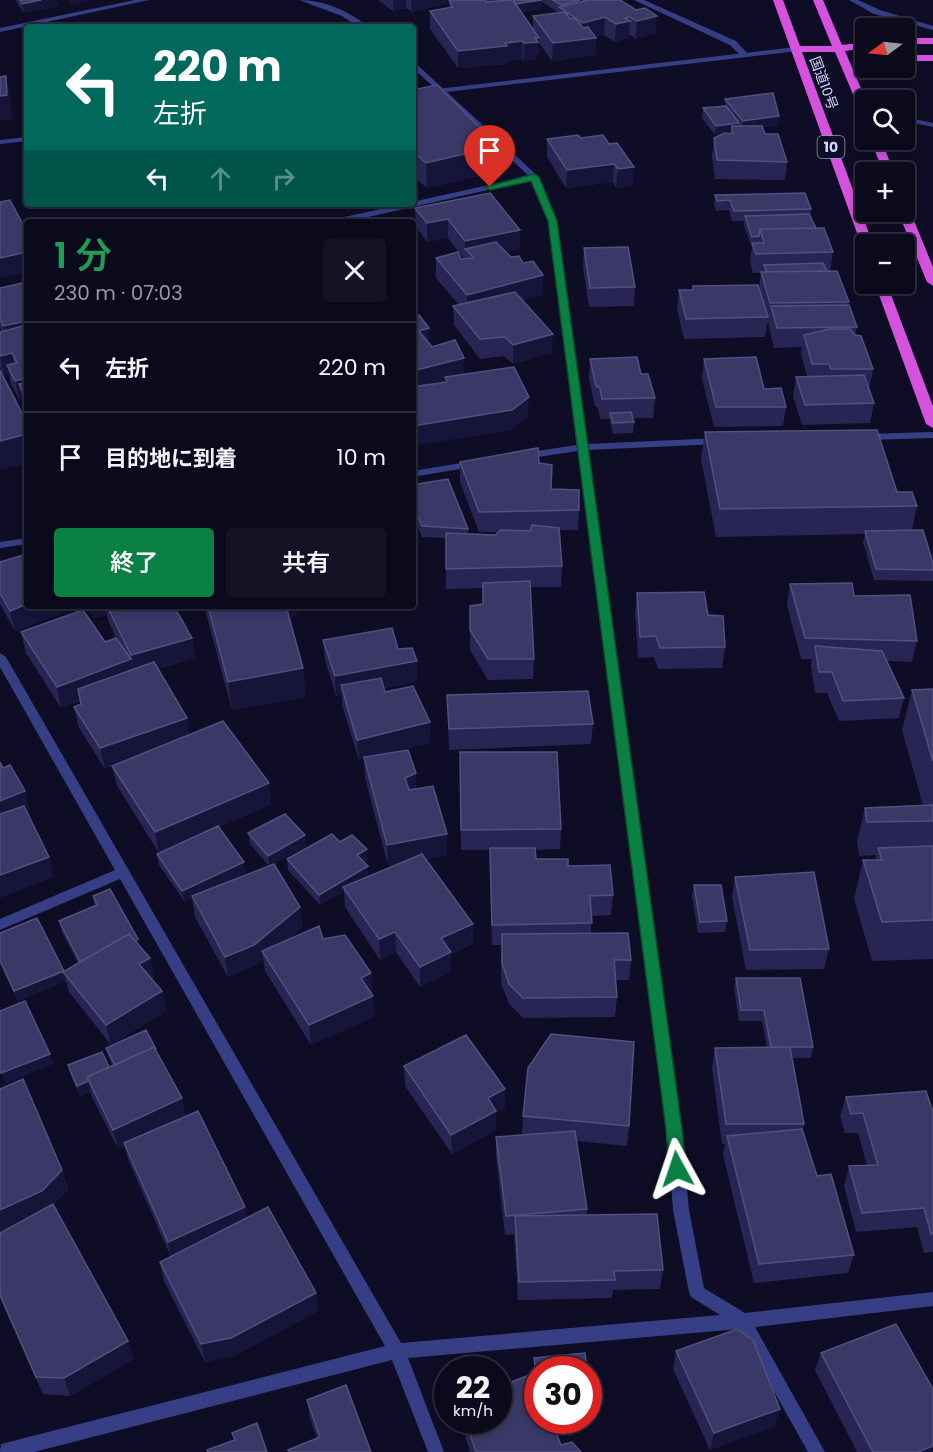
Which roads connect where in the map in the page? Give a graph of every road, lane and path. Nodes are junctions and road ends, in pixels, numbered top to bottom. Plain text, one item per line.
1 (145, 0) edge
2 (303, 0) edge
3 (638, 0) edge
4 (778, 0) edge
5 (818, 0) edge
6 (853, 0) edge
7 (29, 24) edge
8 (360, 24) edge
9 (24, 25) edge
10 (933, 28) edge
11 (0, 30) edge
12 (915, 41) edge
13 (933, 41) edge
14 (855, 47) edge
15 (795, 49) junction
16 (838, 49) junction
17 (855, 51) edge
18 (745, 56) junction
19 (915, 58) edge
20 (933, 58) edge
21 (416, 66) edge
22 (856, 90) edge
23 (444, 91) junction
24 (416, 94) edge
25 (915, 121) edge
26 (933, 125) edge
27 (24, 139) edge
28 (0, 142) edge
29 (534, 177) junction
30 (416, 204) edge
31 (401, 207) edge
32 (348, 219) edge
33 (908, 222) edge
34 (863, 234) edge
35 (933, 282) edge
36 (885, 294) edge
37 (933, 424) edge
38 (933, 435) edge
39 (853, 437) edge
40 (728, 441) edge
41 (584, 447) junction
42 (513, 458) edge
43 (491, 462) edge
44 (416, 473) edge
45 (24, 542) edge
46 (0, 546) edge
47 (0, 657) edge
48 (123, 872) junction
49 (0, 925) edge
50 (933, 1299) edge
51 (743, 1321) junction
52 (397, 1351) junction
53 (1, 1452) edge
54 (436, 1452) edge
55 (817, 1452) edge

1 - 7 street
2 - 8 street
3 - 18 street
4 - 15 highway, 国道10号 / 10
5 - 16 highway, 国道10号
6 - 10 street
9 - 11 street
12 - 13 highway
14 - 16 highway
15 - 16 highway
15 - 18 street
15 - 34 highway, 国道10号 / 10
16 - 17 highway
16 - 22 highway, 国道10号
18 - 23 street
19 - 20 highway
21 - 23 street
23 - 24 street
23 - 29 street
25 - 26 street
27 - 28 street
29 - 30 street
29 - 41 street
31 - 32 street
33 - 35 highway
36 - 37 highway
38 - 39 street
40 - 41 street
41 - 42 street
41 - 51 street
43 - 44 street
45 - 46 street
47 - 48 street
48 - 49 street
48 - 52 street
50 - 51 street
51 - 52 street
51 - 55 street
52 - 53 street
52 - 54 street

